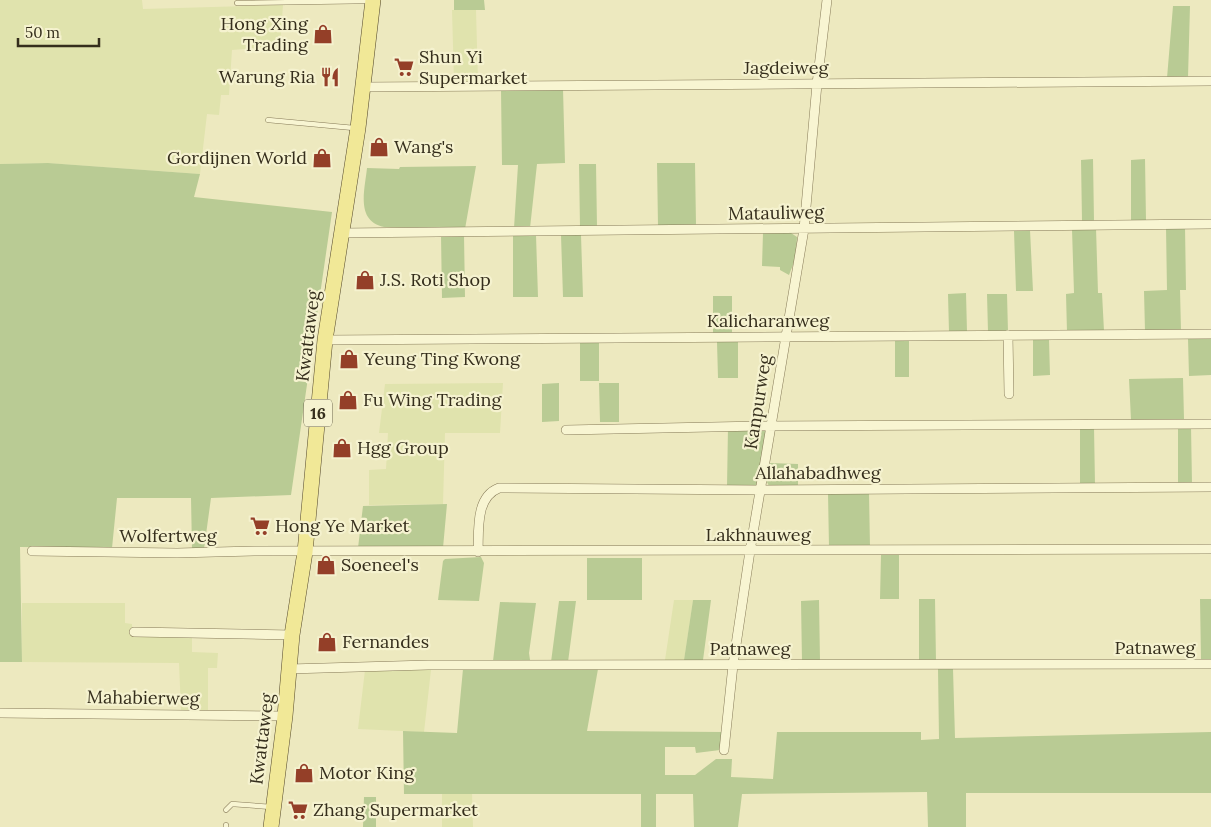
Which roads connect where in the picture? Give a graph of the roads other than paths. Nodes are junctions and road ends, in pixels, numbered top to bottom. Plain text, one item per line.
1 (827, 0) edge
2 (373, 1) edge
3 (237, 3) dead end
4 (1211, 81) edge
5 (816, 84) junction
6 (362, 88) junction
7 (268, 120) dead end
8 (358, 128) junction
9 (1211, 224) edge
10 (804, 229) junction
11 (342, 234) junction
12 (1211, 334) edge
13 (1008, 335) junction
14 (785, 337) junction
15 (325, 340) junction
16 (1008, 394) dead end
17 (1211, 424) edge
18 (771, 427) junction
19 (566, 430) dead end
20 (1211, 487) edge
21 (761, 490) junction
22 (1211, 550) edge
23 (32, 551) dead end
24 (750, 551) junction
25 (305, 552) junction
26 (478, 552) junction
27 (134, 632) dead end
28 (292, 635) junction
29 (1211, 664) edge
30 (732, 665) junction
31 (289, 669) junction
32 (0, 713) edge
33 (285, 716) junction
34 (724, 750) dead end
35 (273, 807) junction
36 (226, 810) dead end
37 (271, 827) edge

1 - 5 street, Kanpurweg
2 - 3 lane
2 - 6 main road, Kwattaweg / 16
4 - 5 street, Jagdeiweg
5 - 6 street, Jagdeiweg
5 - 10 street, Kanpurweg
6 - 8 main road, Kwattaweg / 16
7 - 8 lane
8 - 11 main road, Kwattaweg / 16
9 - 10 street, Matauliweg
10 - 11 street, Matauliweg
10 - 14 street, Kanpurweg
11 - 15 main road, Kwattaweg / 16
12 - 13 street, Kalicharanweg
13 - 14 street, Kalicharanweg
13 - 16 street
14 - 15 street, Kalicharanweg
14 - 18 street, Kanpurweg
15 - 25 main road, Kwattaweg / 16
17 - 18 street
18 - 19 street
18 - 21 street, Kanpurweg
20 - 21 street, Allahabadhweg
21 - 24 street, Kanpurweg
21 - 26 street, Allahabadhweg
22 - 24 street, Lakhnauweg
23 - 25 street, Wolfertweg
24 - 26 street, Lakhnauweg
24 - 30 street, Kanpurweg
25 - 26 street, Lakhnauweg
25 - 28 main road, Kwattaweg / 16
27 - 28 street
28 - 31 main road, Kwattaweg / 16
29 - 30 street, Patnaweg
30 - 31 street, Patnaweg
30 - 34 street, Kanpurweg
31 - 33 main road, Kwattaweg / 16
32 - 33 street, Mahabierweg
33 - 35 main road, Kwattaweg / 16
35 - 36 lane
35 - 37 main road, Kwattaweg / 16

